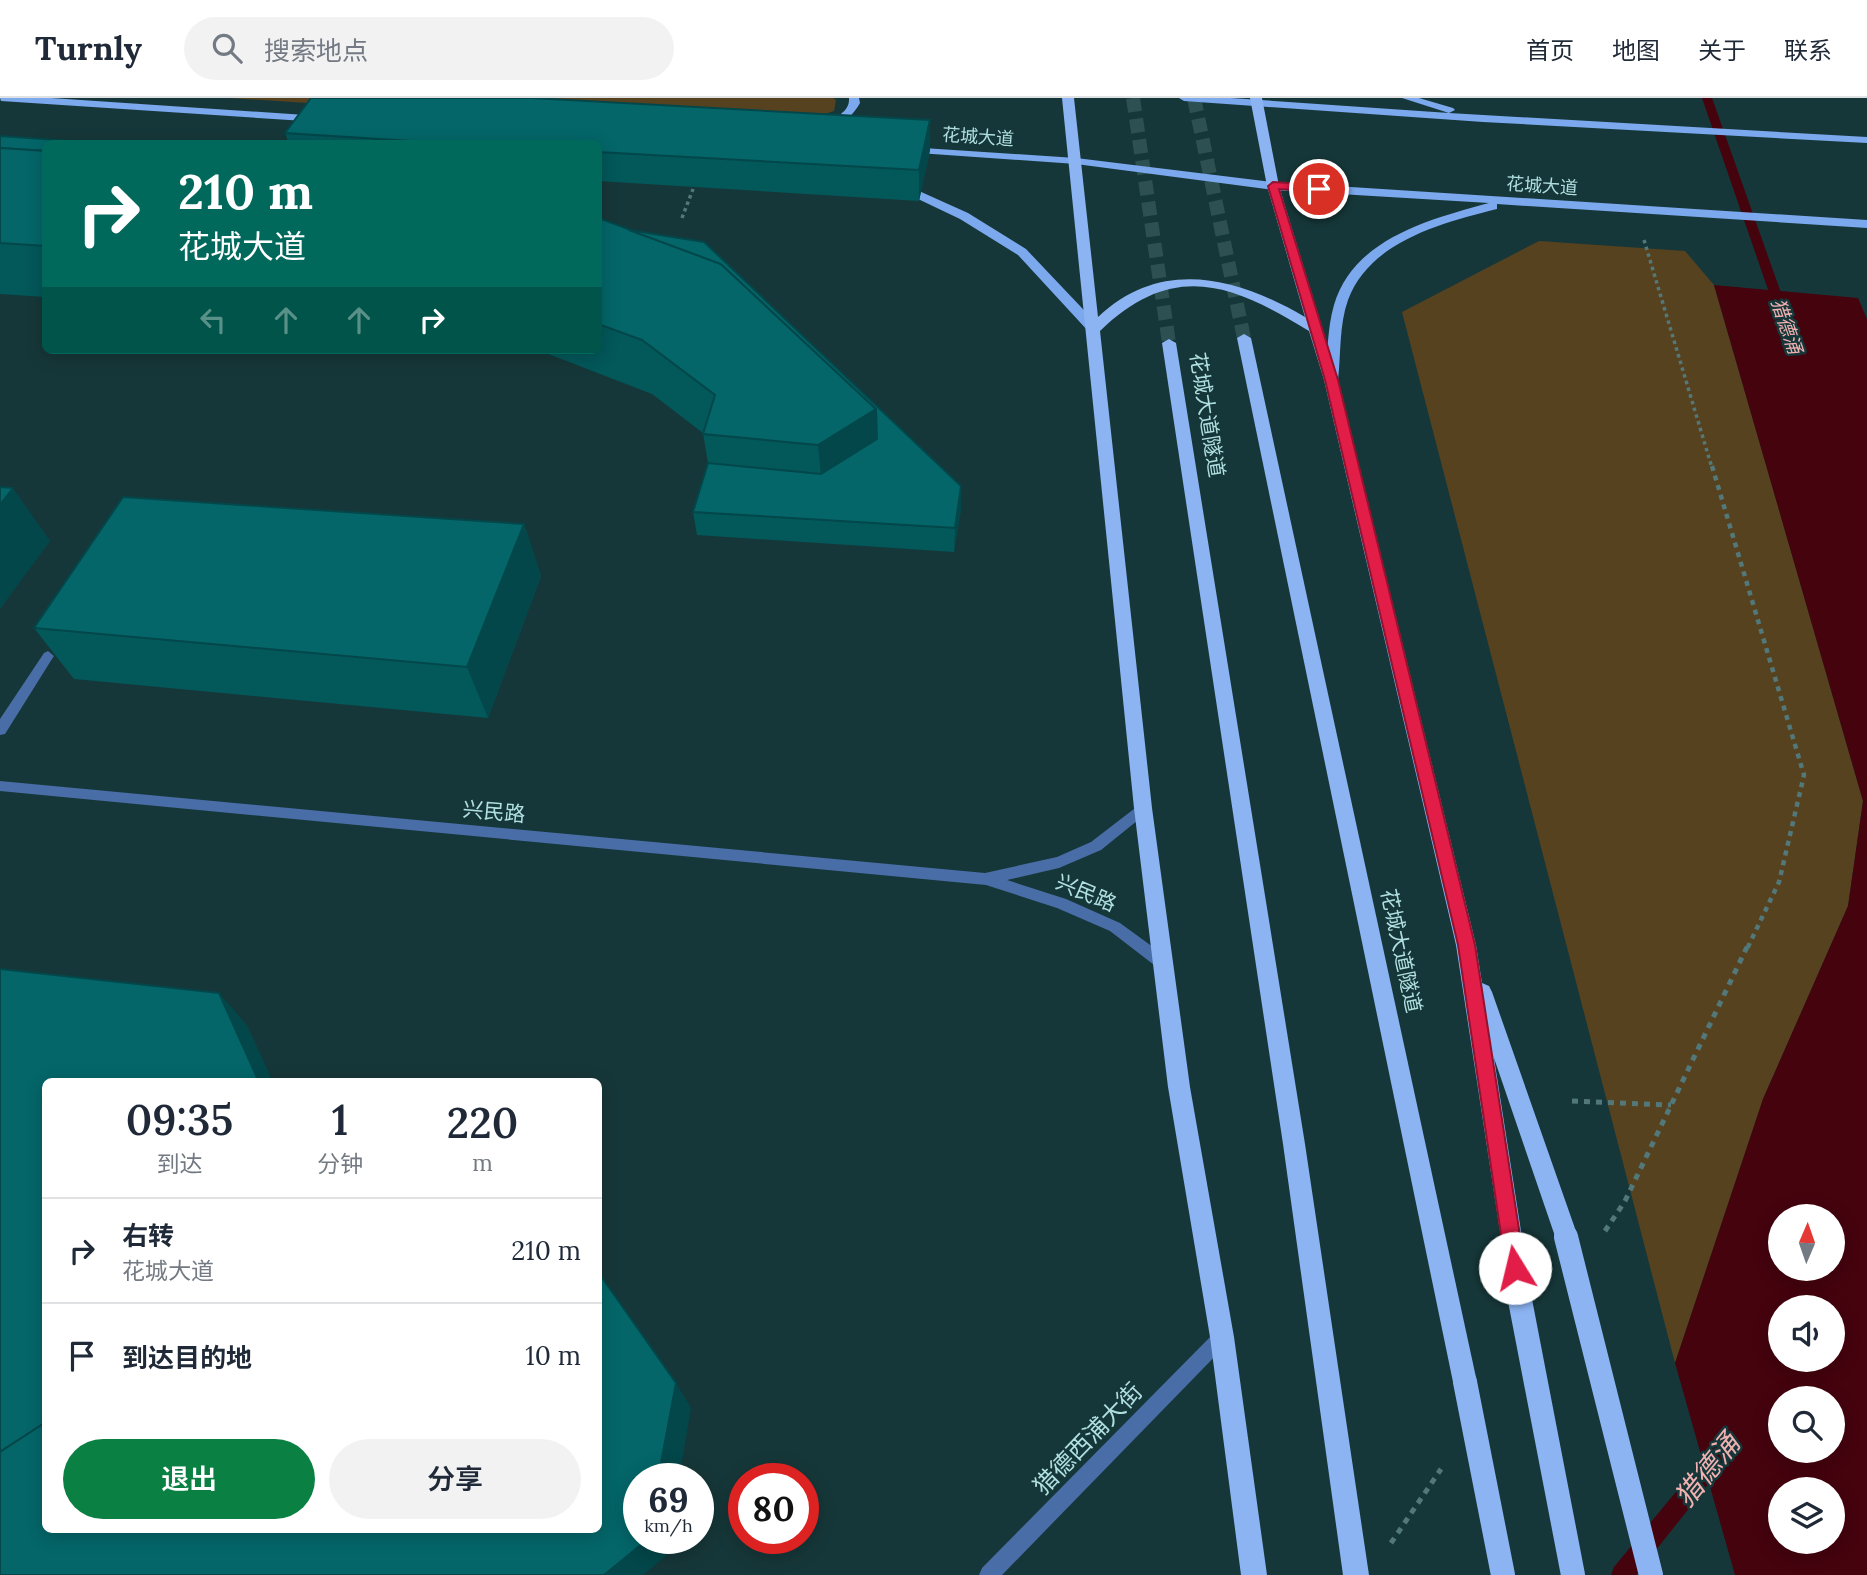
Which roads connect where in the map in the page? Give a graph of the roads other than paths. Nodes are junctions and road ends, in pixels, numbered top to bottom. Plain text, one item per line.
1 (1, 98) edge
2 (854, 98) edge
3 (1068, 98) edge
4 (1184, 98) edge
5 (1406, 98) edge
6 (1257, 101) edge
7 (328, 120) edge
8 (1483, 120) junction
9 (818, 128) edge
10 (1867, 140) edge
11 (894, 149) edge
12 (1076, 161) junction
13 (881, 181) edge
14 (1273, 186) junction
15 (1507, 202) junction
16 (1867, 224) edge
17 (1094, 329) junction
18 (1317, 330) junction
19 (1244, 338) tunnel mouth
20 (1169, 343) tunnel mouth
21 (1331, 380) junction
22 (48, 656) edge
23 (0, 730) edge
24 (0, 786) edge
25 (1143, 808) junction
26 (985, 879) junction
27 (1466, 945) junction
28 (1163, 964) junction
29 (1222, 1337) junction
30 (989, 1575) edge
31 (1254, 1575) edge
32 (1355, 1575) edge
33 (1503, 1575) edge
34 (1573, 1575) edge
35 (1651, 1575) edge

1 - 7 main road
2 - 9 main road
3 - 12 highway
4 - 6 main road
5 - 8 main road
6 - 8 main road
6 - 14 highway
8 - 10 main road
11 - 12 main road, 花城大道
12 - 14 main road, 花城大道
12 - 17 highway
13 - 17 main road
14 - 15 main road, 花城大道
14 - 18 highway
15 - 16 main road, 花城大道
15 - 21 main road
17 - 18 highway
17 - 25 highway
18 - 21 highway
19 - 33 highway, 花城大道隧道, bridge
20 - 32 highway, 花城大道隧道
21 - 27 highway
22 - 23 street
24 - 26 street, 兴民路
25 - 26 street, 兴民路
25 - 28 highway
26 - 28 street, 兴民路
27 - 34 highway, bridge
27 - 35 highway, bridge
28 - 29 highway
29 - 30 street, 猎德西浦大街
29 - 31 highway

